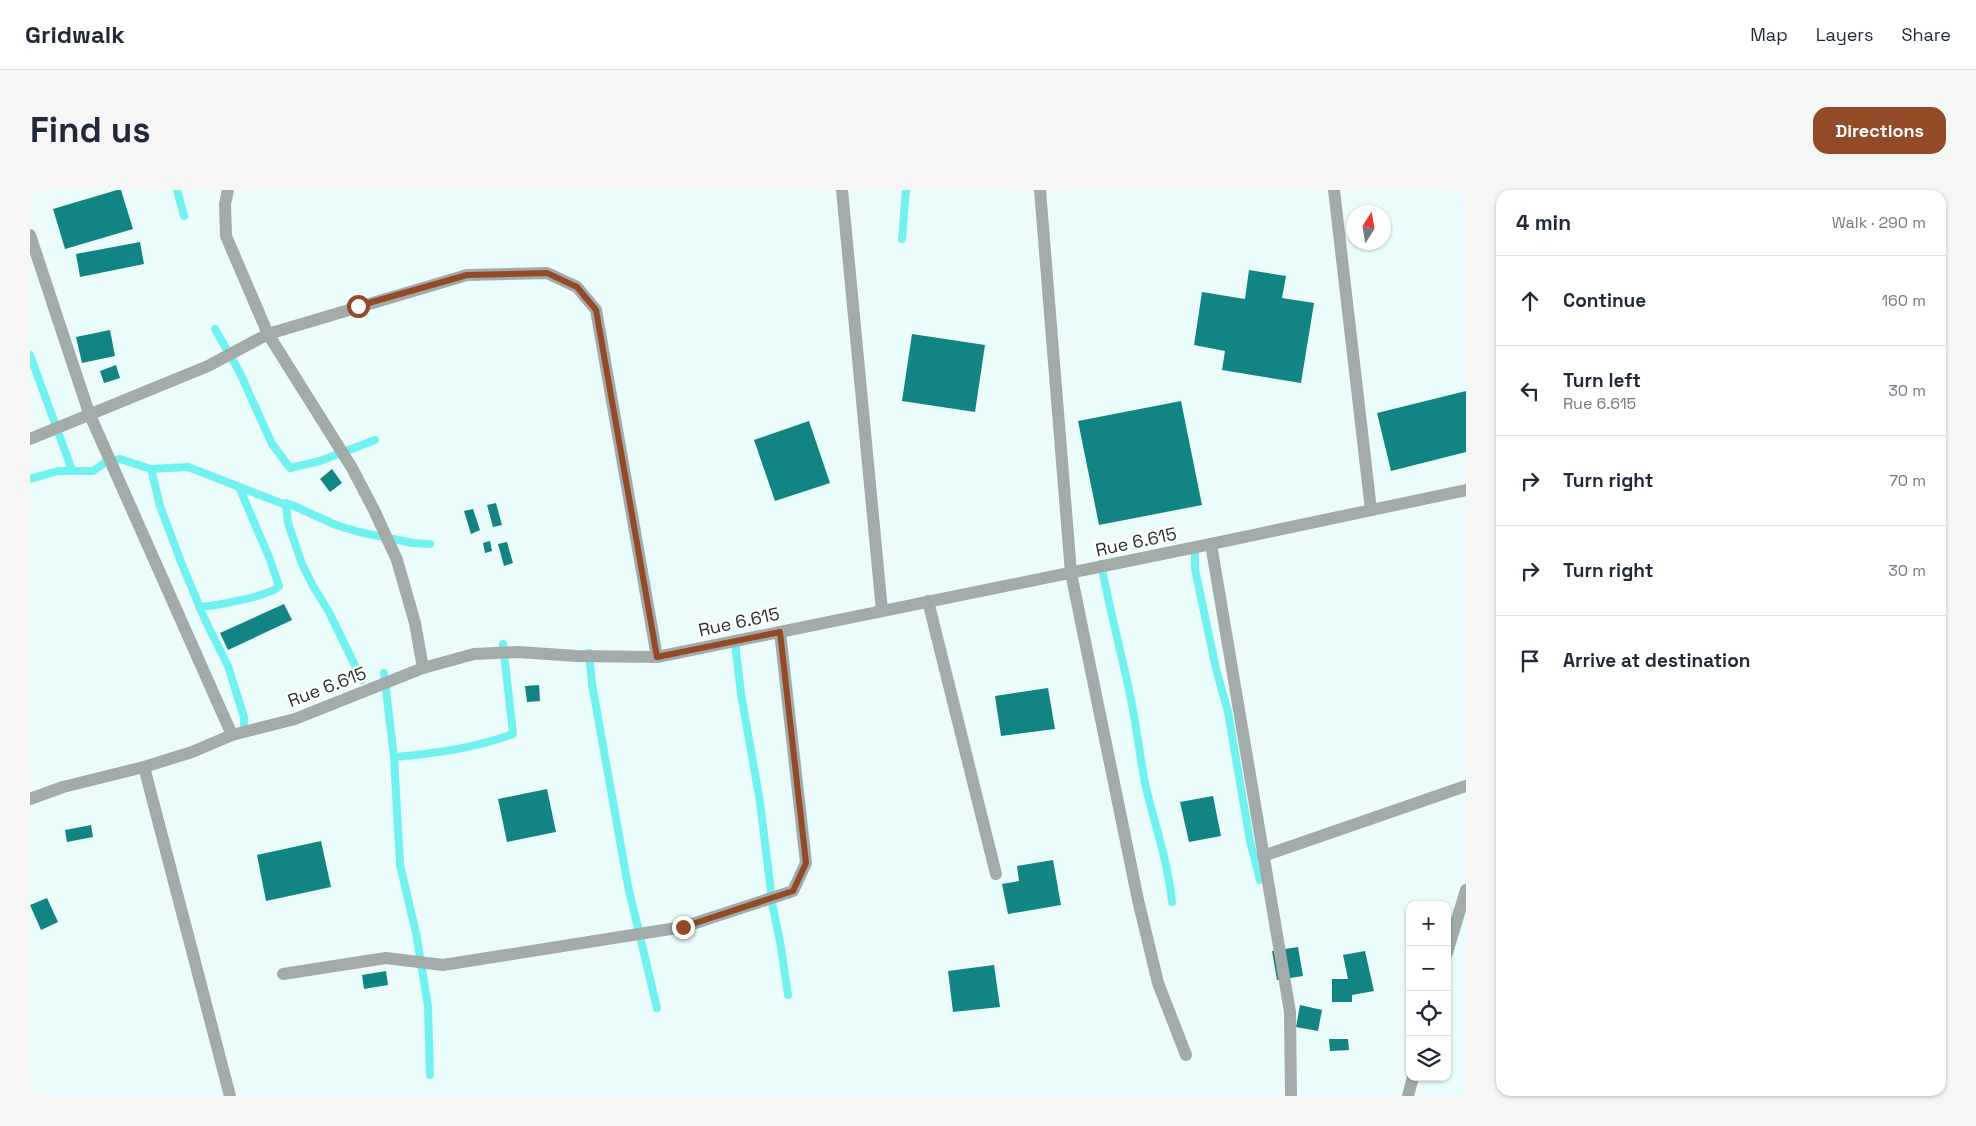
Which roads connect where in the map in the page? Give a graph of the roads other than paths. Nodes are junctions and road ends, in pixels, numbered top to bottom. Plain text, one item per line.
1 (228, 190) edge
2 (842, 190) edge
3 (1040, 190) edge
4 (1334, 190) edge
5 (30, 235) edge
6 (268, 334) junction
7 (89, 413) junction
8 (30, 438) edge
9 (1466, 490) edge
10 (1371, 510) junction
11 (1210, 544) junction
12 (1071, 573) junction
13 (928, 601) junction
14 (882, 611) junction
15 (780, 632) junction
16 (657, 657) junction
17 (423, 668) junction
18 (232, 735) junction
19 (144, 766) junction
20 (1466, 786) edge
21 (30, 799) edge
22 (1263, 856) junction
23 (996, 874) dead end
24 (1466, 890) edge
25 (1449, 946) edge
26 (283, 974) dead end
27 (1186, 1055) dead end
28 (1412, 1081) edge
29 (230, 1096) edge
30 (1291, 1096) edge
31 (1408, 1096) edge

1 - 6 street
2 - 14 street
3 - 12 street
4 - 10 street
5 - 7 street
6 - 7 street
6 - 16 street
6 - 17 street
7 - 8 street
7 - 18 street
9 - 10 street, Rue 6.615
10 - 11 street, Rue 6.615
11 - 12 street, Rue 6.615
11 - 22 street
12 - 13 street, Rue 6.615
12 - 27 street
13 - 14 street, Rue 6.615
13 - 23 street
14 - 15 street, Rue 6.615
15 - 16 street, Rue 6.615
15 - 26 street
16 - 17 street, Rue 6.615
17 - 18 street, Rue 6.615
18 - 19 street, Rue 6.615
19 - 21 street, Rue 6.615
19 - 29 street
20 - 22 street
22 - 30 street
24 - 25 street
28 - 31 street

